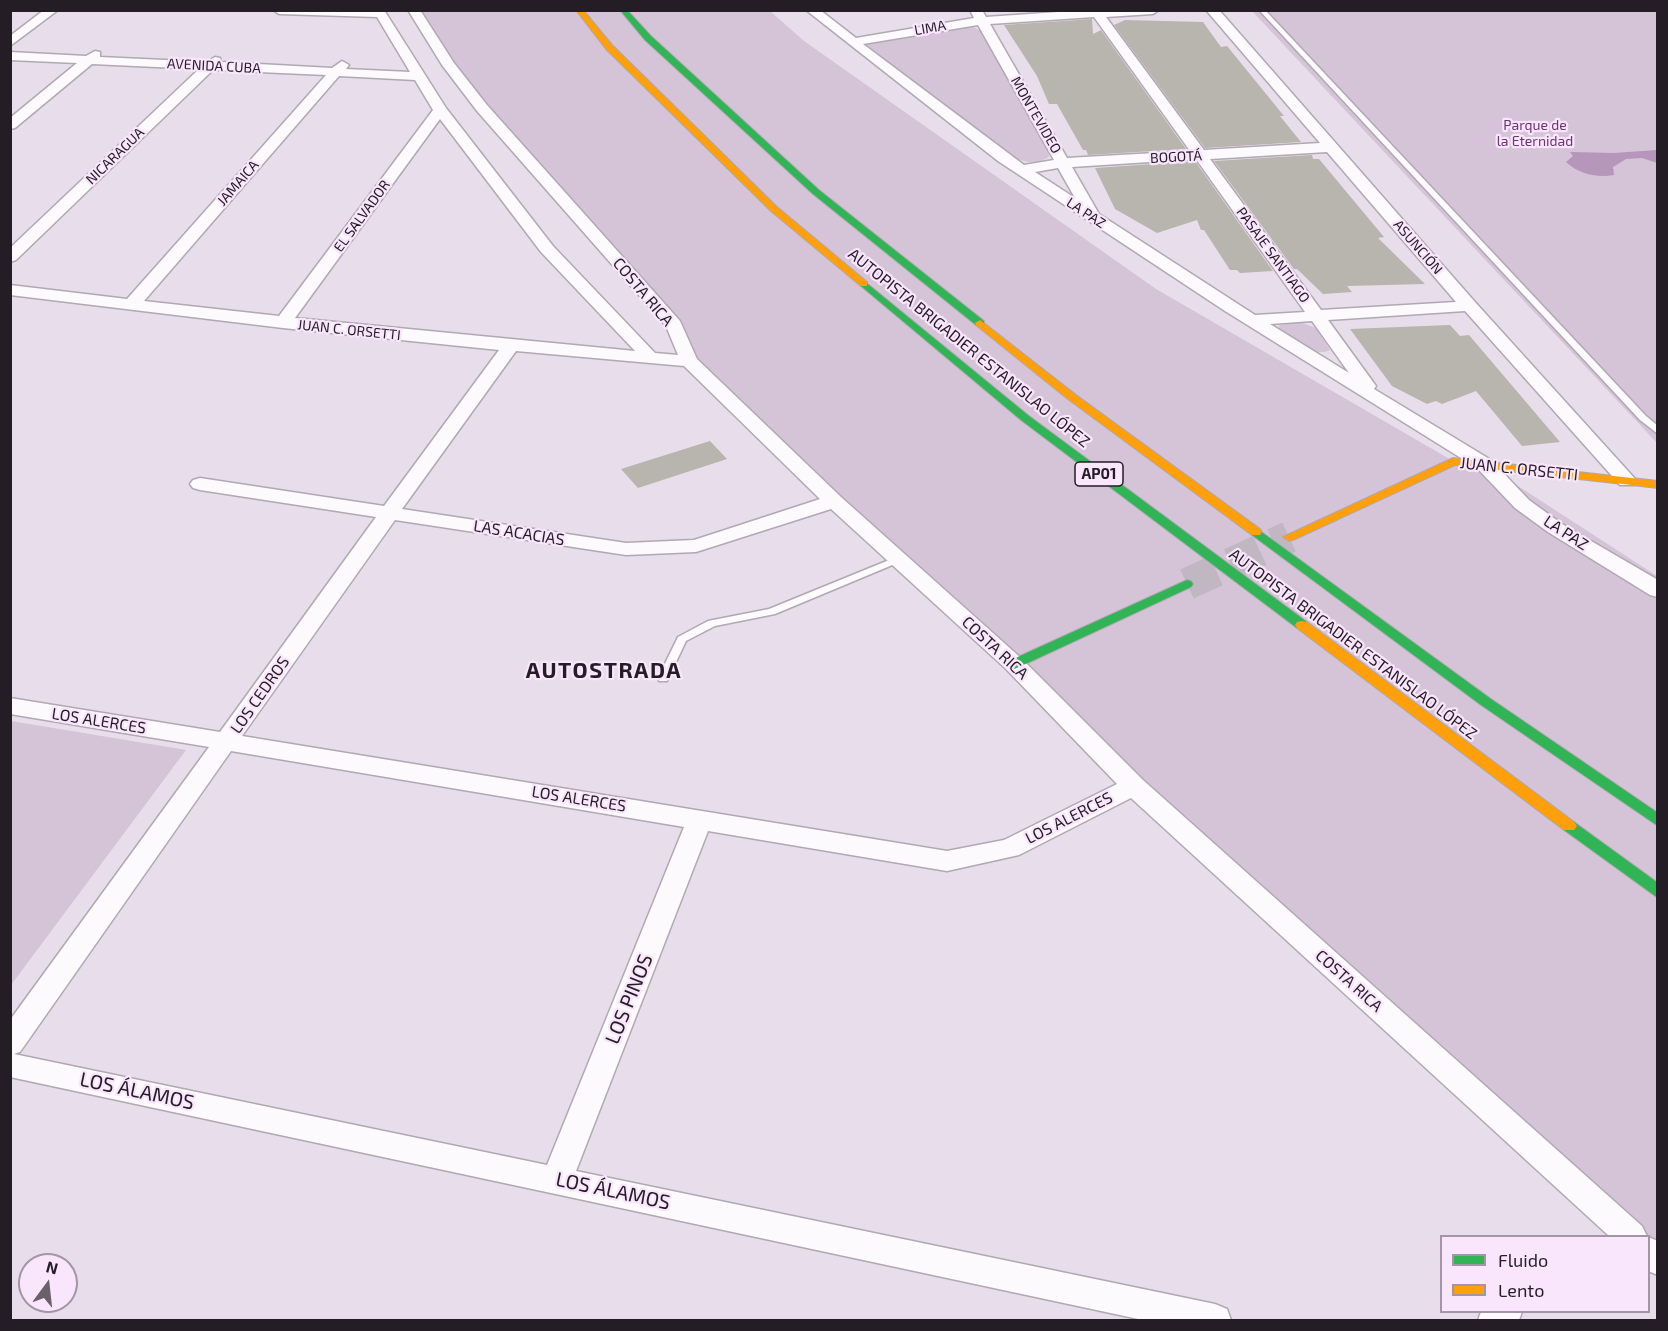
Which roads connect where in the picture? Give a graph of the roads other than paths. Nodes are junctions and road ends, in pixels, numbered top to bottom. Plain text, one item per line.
1 (52, 10) edge
2 (279, 10) edge
3 (414, 10) edge
4 (579, 10) edge
5 (624, 10) edge
6 (812, 10) edge
7 (1153, 10) edge
8 (1212, 10) edge
9 (1261, 10) edge
10 (379, 12) edge
11 (1096, 12) edge
12 (979, 15) edge
13 (10, 42) edge
14 (852, 42) junction
15 (10, 47) edge
16 (100, 51) junction
17 (10, 56) edge
18 (88, 60) junction
19 (215, 61) junction
20 (410, 64) junction
21 (340, 66) junction
22 (418, 75) junction
23 (440, 110) junction
24 (10, 125) edge
25 (1331, 147) junction
26 (1199, 155) junction
27 (1064, 163) junction
28 (1021, 170) junction
29 (1095, 219) junction
30 (10, 257) edge
31 (10, 291) edge
32 (131, 305) junction
33 (1469, 306) junction
34 (1317, 316) junction
35 (1252, 320) junction
36 (283, 323) junction
37 (510, 347) junction
38 (650, 358) junction
39 (688, 361) junction
40 (1374, 396) junction
41 (1658, 431) edge
42 (1484, 464) junction
43 (1627, 481) junction
44 (200, 484) dead end
45 (1658, 485) edge
46 (834, 501) junction
47 (388, 513) junction
48 (1288, 537) tunnel mouth
49 (899, 559) junction
50 (1187, 584) tunnel mouth
51 (1658, 590) edge
52 (1014, 664) junction
53 (663, 678) dead end
54 (10, 706) edge
55 (228, 742) junction
56 (1134, 786) junction
57 (700, 819) junction
58 (1658, 822) edge
59 (1658, 892) edge
60 (10, 1043) edge
61 (10, 1065) edge
62 (557, 1179) junction
63 (1617, 1232) edge
64 (1215, 1320) edge

1 - 13 street
2 - 10 street
3 - 39 street, COSTA RICA
4 - 59 main road, AUTOPISTA BRIGADIER ESTANISLAO LÓPEZ / AP01
5 - 58 main road, AUTOPISTA BRIGADIER ESTANISLAO LÓPEZ / AP01
6 - 14 street, LA PAZ
7 - 11 street, LIMA
8 - 25 street, ASUNCIÓN
9 - 41 lane
10 - 20 street
11 - 12 street, LIMA
11 - 26 street, PASAJE SANTIAGO
12 - 14 street, LIMA
12 - 27 street, MONTEVIDEO
14 - 28 street, LA PAZ
15 - 16 street, AVENIDA CUBA
16 - 18 street
16 - 19 street, AVENIDA CUBA
17 - 18 street, AVENIDA CUBA
18 - 19 street, AVENIDA CUBA
18 - 24 street
19 - 21 street, AVENIDA CUBA
19 - 30 street, NICARAGUA
20 - 21 street, AVENIDA CUBA
20 - 22 street
21 - 22 street, AVENIDA CUBA
21 - 32 street, JAMAICA
22 - 23 street
23 - 36 street, EL SALVADOR
23 - 38 street
25 - 26 street, BOGOTÁ
25 - 33 street, ASUNCIÓN
26 - 27 street, BOGOTÁ
26 - 34 street, PASAJE SANTIAGO
27 - 28 street, BOGOTÁ
27 - 29 street, MONTEVIDEO
28 - 29 street, LA PAZ
29 - 35 street, LA PAZ
31 - 32 street, JUAN C. ORSETTI
32 - 36 street, JUAN C. ORSETTI
33 - 34 street
33 - 43 street, ASUNCIÓN
34 - 35 street
34 - 40 street, PASAJE SANTIAGO
35 - 40 street, LA PAZ
36 - 37 street, JUAN C. ORSETTI
37 - 38 street, JUAN C. ORSETTI
37 - 47 street, LOS CEDROS
38 - 39 street, JUAN C. ORSETTI
39 - 46 street, COSTA RICA
40 - 42 street, PASAJE SANTIAGO
42 - 43 main road, JUAN C. ORSETTI
42 - 48 main road, JUAN C. ORSETTI
42 - 51 street, LA PAZ
43 - 45 main road, JUAN C. ORSETTI
44 - 47 street, LAS ACACIAS
46 - 47 street, LAS ACACIAS
46 - 49 street, COSTA RICA
47 - 55 street, LOS CEDROS
49 - 52 street, COSTA RICA
49 - 53 lane
50 - 52 main road
52 - 56 street, COSTA RICA
54 - 55 street, LOS ALERCES
55 - 57 street, LOS ALERCES
55 - 60 street, LOS CEDROS
56 - 57 street, LOS ALERCES
56 - 63 street, COSTA RICA
57 - 62 street, LOS PINOS
61 - 62 street, LOS ÁLAMOS
62 - 64 street, LOS ÁLAMOS

